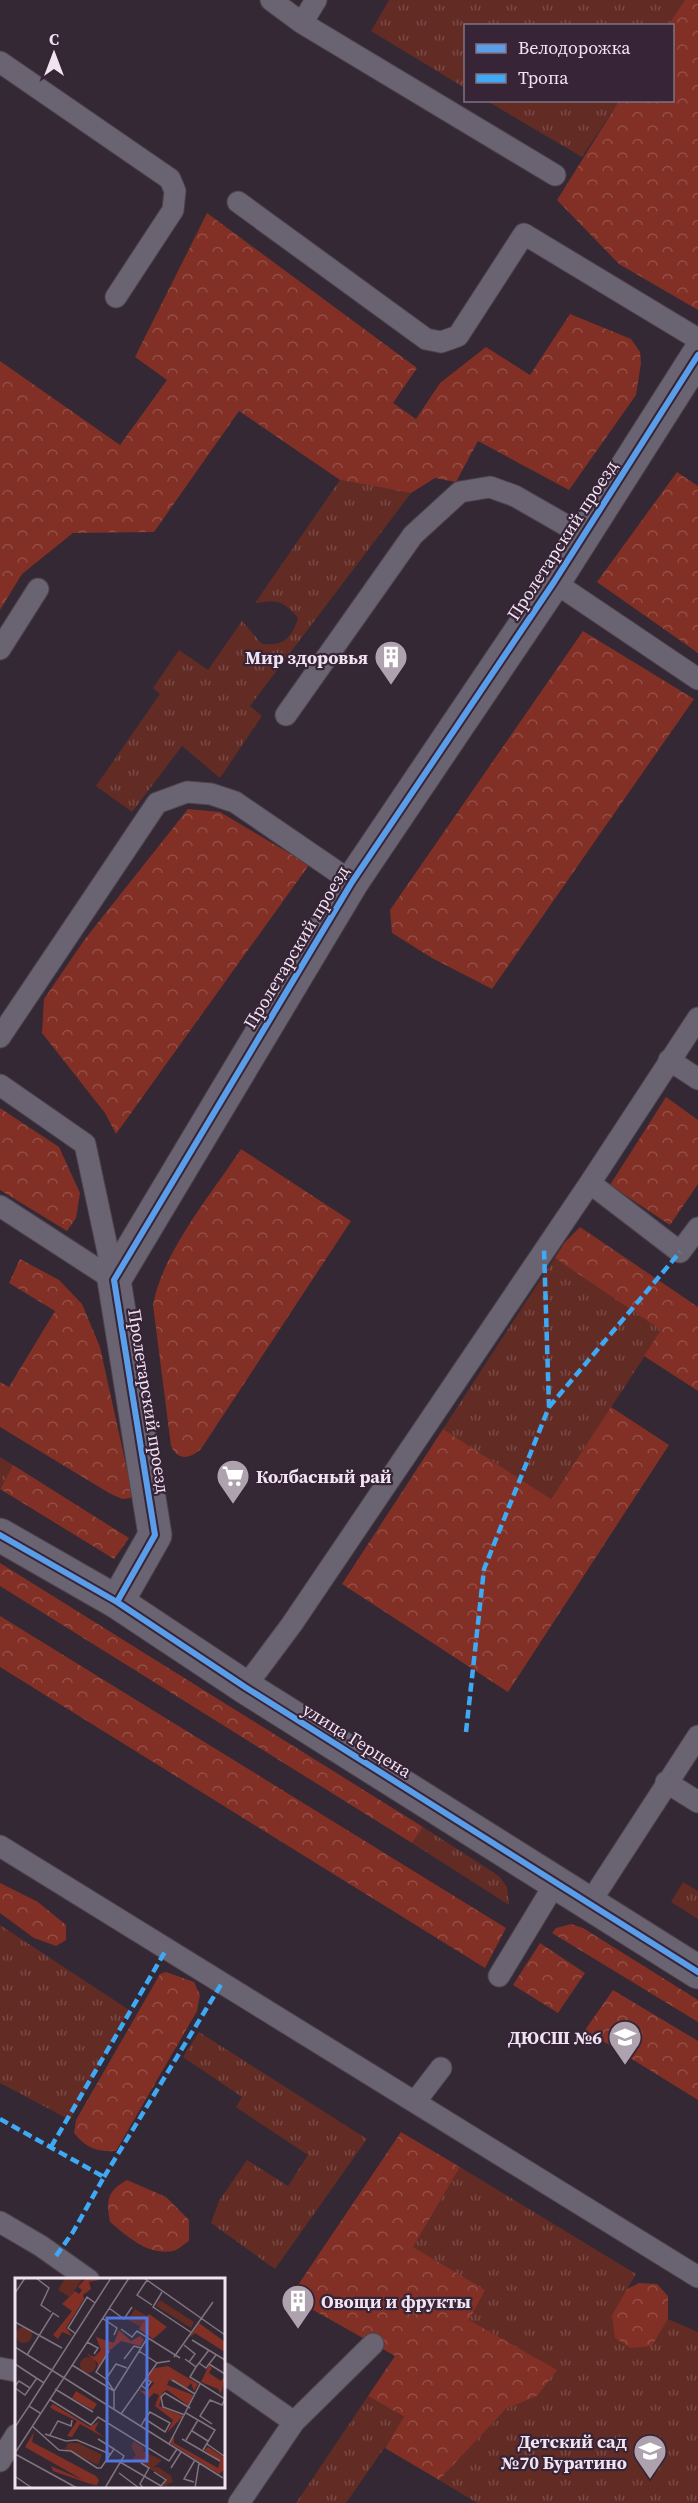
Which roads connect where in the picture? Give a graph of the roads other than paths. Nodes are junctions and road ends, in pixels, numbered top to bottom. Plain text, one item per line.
1 (271, 0) edge
2 (316, 0) edge
3 (302, 23) junction
4 (0, 62) edge
5 (555, 175) dead end
6 (238, 202) dead end
7 (116, 297) dead end
8 (698, 339) edge
9 (698, 355) edge
10 (583, 535) junction
11 (554, 582) junction
12 (38, 589) dead end
13 (0, 649) edge
14 (698, 679) edge
15 (286, 715) dead end
16 (352, 882) junction
17 (698, 1018) edge
18 (0, 1037) edge
19 (669, 1060) junction
20 (698, 1079) edge
21 (0, 1086) edge
22 (590, 1183) junction
23 (0, 1206) edge
24 (698, 1228) edge
25 (114, 1280) junction
26 (0, 1535) edge
27 (117, 1602) junction
28 (245, 1688) junction
29 (698, 1736) edge
30 (666, 1782) junction
31 (698, 1802) edge
32 (0, 1846) edge
33 (556, 1882) junction
34 (589, 1904) junction
35 (698, 1972) edge
36 (499, 1976) dead end
37 (441, 2068) dead end
38 (415, 2102) junction
39 (0, 2222) edge
40 (698, 2277) edge
41 (86, 2278) edge
42 (372, 2344) dead end
43 (0, 2368) edge
44 (15, 2372) edge
45 (225, 2374) edge
46 (294, 2422) junction
47 (15, 2437) edge
48 (0, 2461) edge
49 (239, 2503) edge

1 - 3 lane
2 - 3 lane
3 - 5 lane
4 - 7 lane
6 - 8 lane
9 - 10 street, Пролетарский проезд
10 - 11 street, Пролетарский проезд
10 - 15 lane
11 - 14 lane
11 - 16 street, Пролетарский проезд
12 - 13 lane
16 - 18 lane
16 - 25 street, Пролетарский проезд
17 - 19 lane
19 - 20 lane
19 - 22 lane
21 - 25 lane
22 - 24 lane
22 - 28 lane
23 - 25 lane
25 - 27 street, Пролетарский проезд
26 - 27 street, улица Герцена
27 - 28 street, улица Герцена
28 - 33 street, улица Герцена
29 - 30 lane
30 - 31 lane
30 - 34 lane
32 - 38 lane
33 - 34 street, улица Герцена
33 - 36 lane
34 - 35 street, улица Герцена
37 - 38 lane
38 - 40 lane
39 - 41 lane
42 - 46 lane
43 - 44 lane
45 - 46 lane
46 - 49 lane
47 - 48 lane

